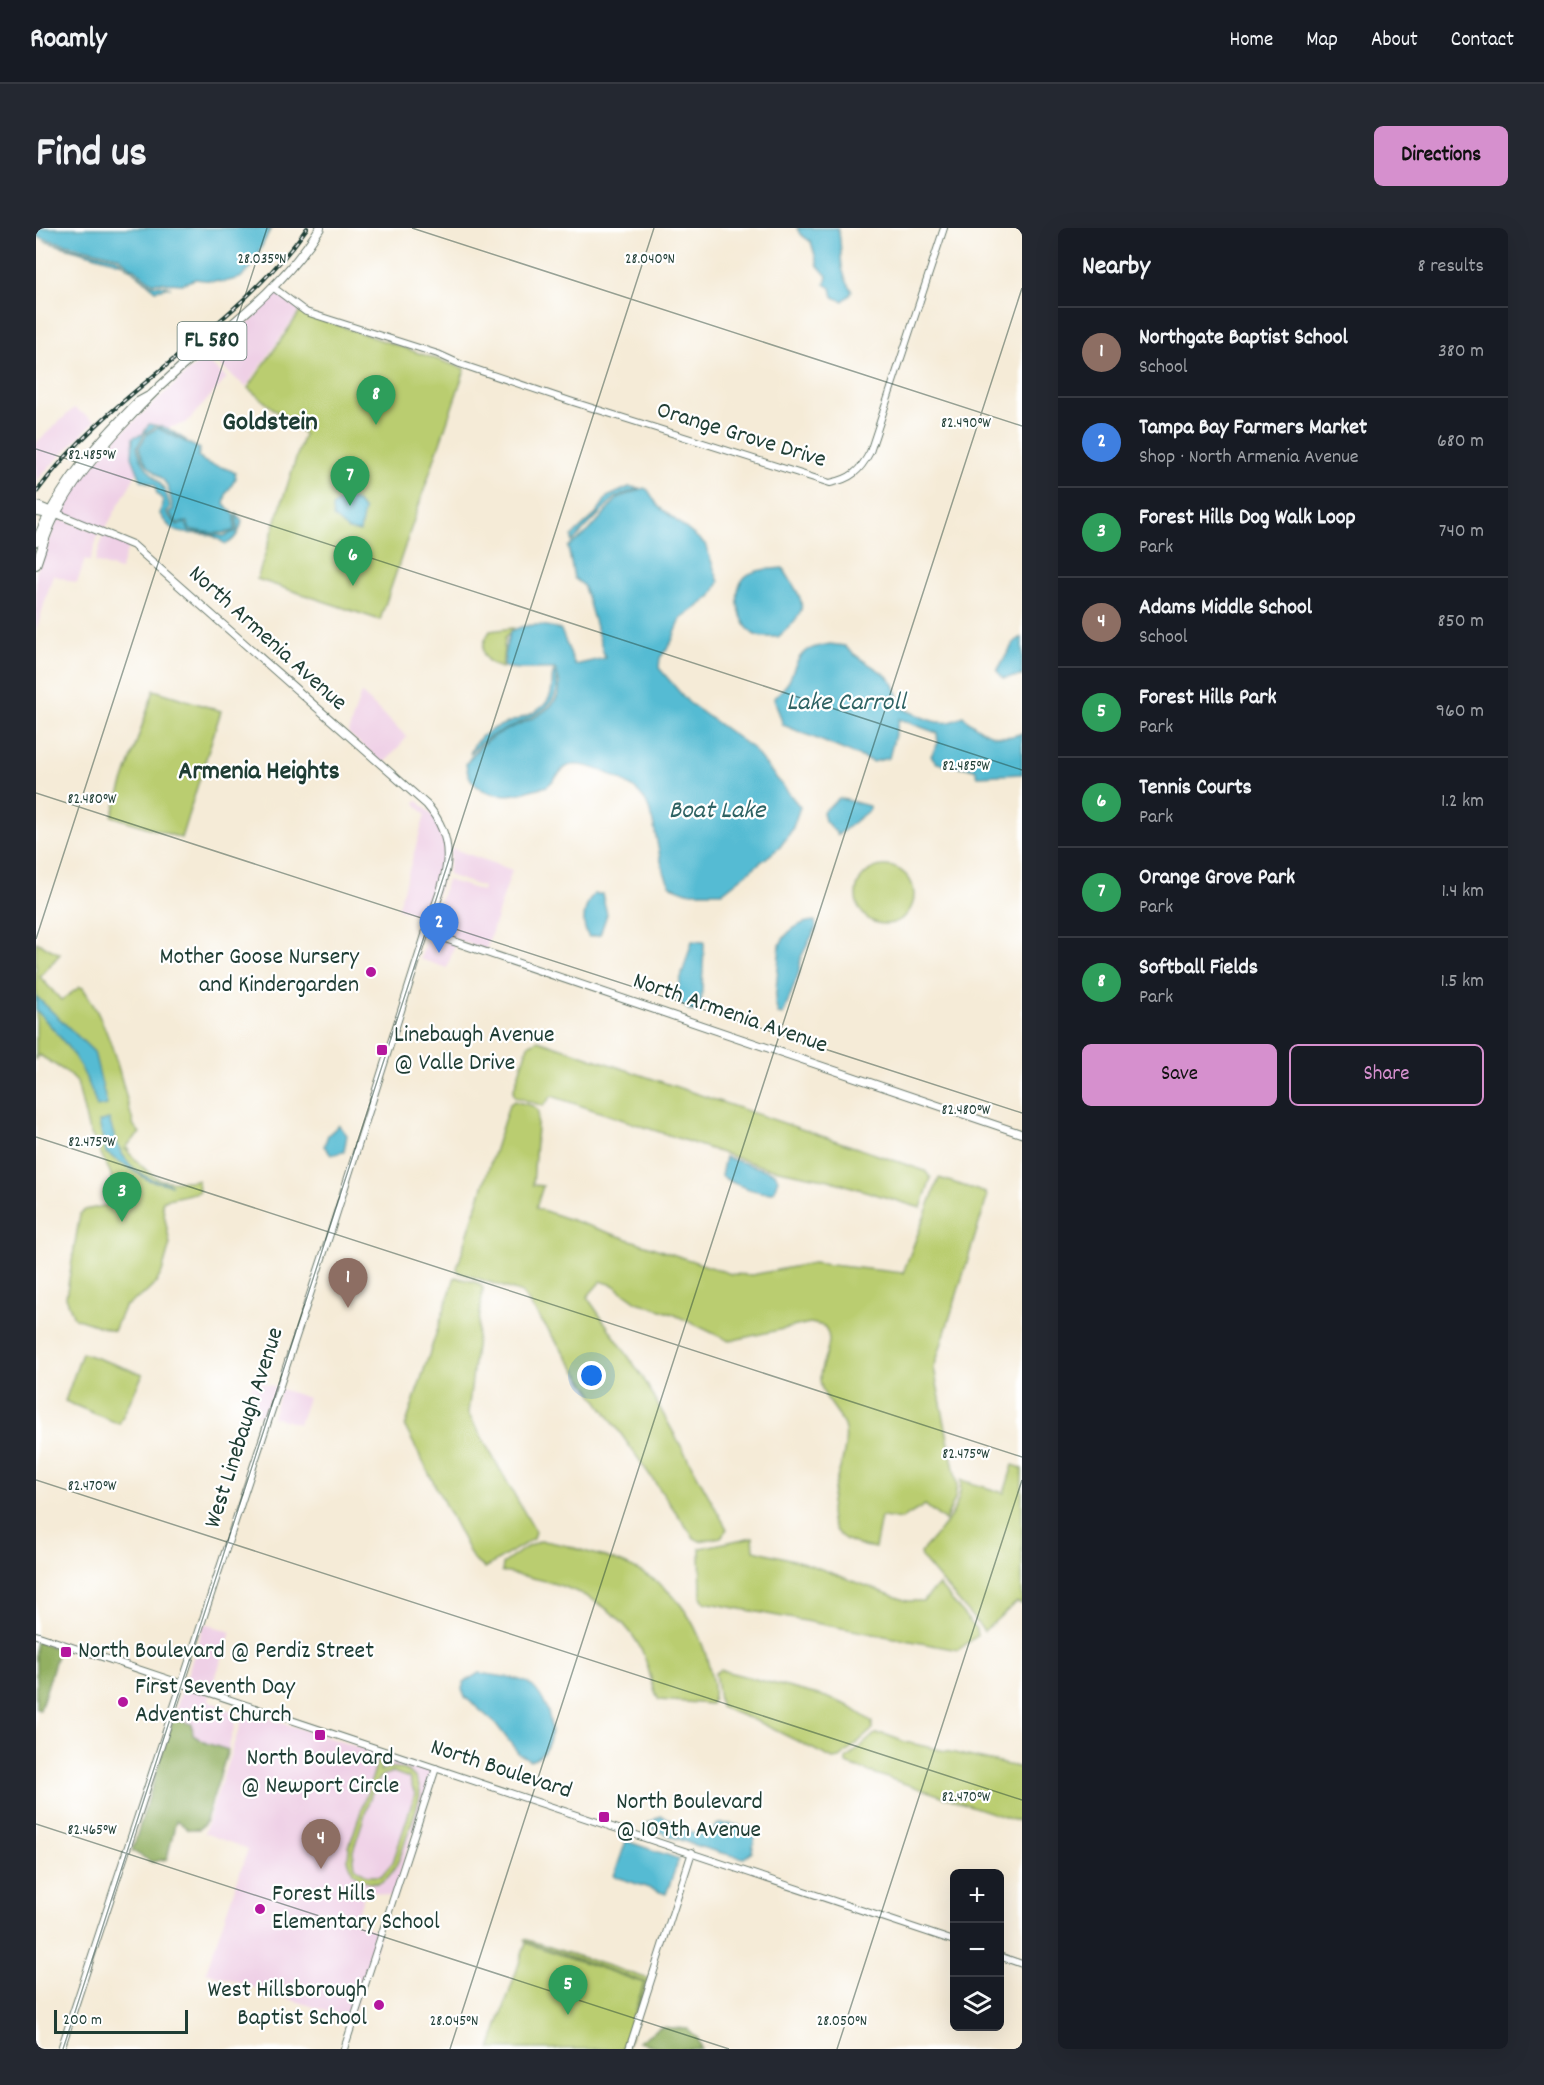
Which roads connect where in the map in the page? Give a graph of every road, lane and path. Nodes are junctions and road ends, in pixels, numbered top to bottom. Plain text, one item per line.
1 (320, 228) edge
2 (944, 228) edge
3 (274, 288) junction
4 (36, 505) edge
5 (36, 512) edge
6 (51, 513) junction
7 (36, 542) edge
8 (36, 565) edge
9 (438, 818) joint
10 (426, 932) junction
11 (1022, 1134) edge
12 (36, 1635) edge
13 (182, 1683) junction
14 (436, 1767) junction
15 (692, 1852) junction
16 (950, 1940) edge
17 (1004, 1958) edge
18 (1022, 1964) edge
19 (61, 2049) edge
20 (344, 2049) edge
21 (629, 2049) edge

1 - 3 main road, FL 580
2 - 3 street, Orange Grove Drive
3 - 6 main road, FL 580
4 - 6 main road, North Armenia Avenue
5 - 6 main road, North Armenia Avenue
6 - 7 main road, FL 580
6 - 8 main road, FL 580
6 - 9 main road, North Armenia Avenue
9 - 10 main road, West Linebaugh Avenue
10 - 11 main road, North Armenia Avenue
10 - 13 street, West Linebaugh Avenue
12 - 13 street, North Boulevard
13 - 14 street, North Boulevard
13 - 19 street, West Linebaugh Avenue
14 - 15 street, North Boulevard
14 - 20 street
15 - 16 street, North Boulevard
15 - 21 street
17 - 18 street

